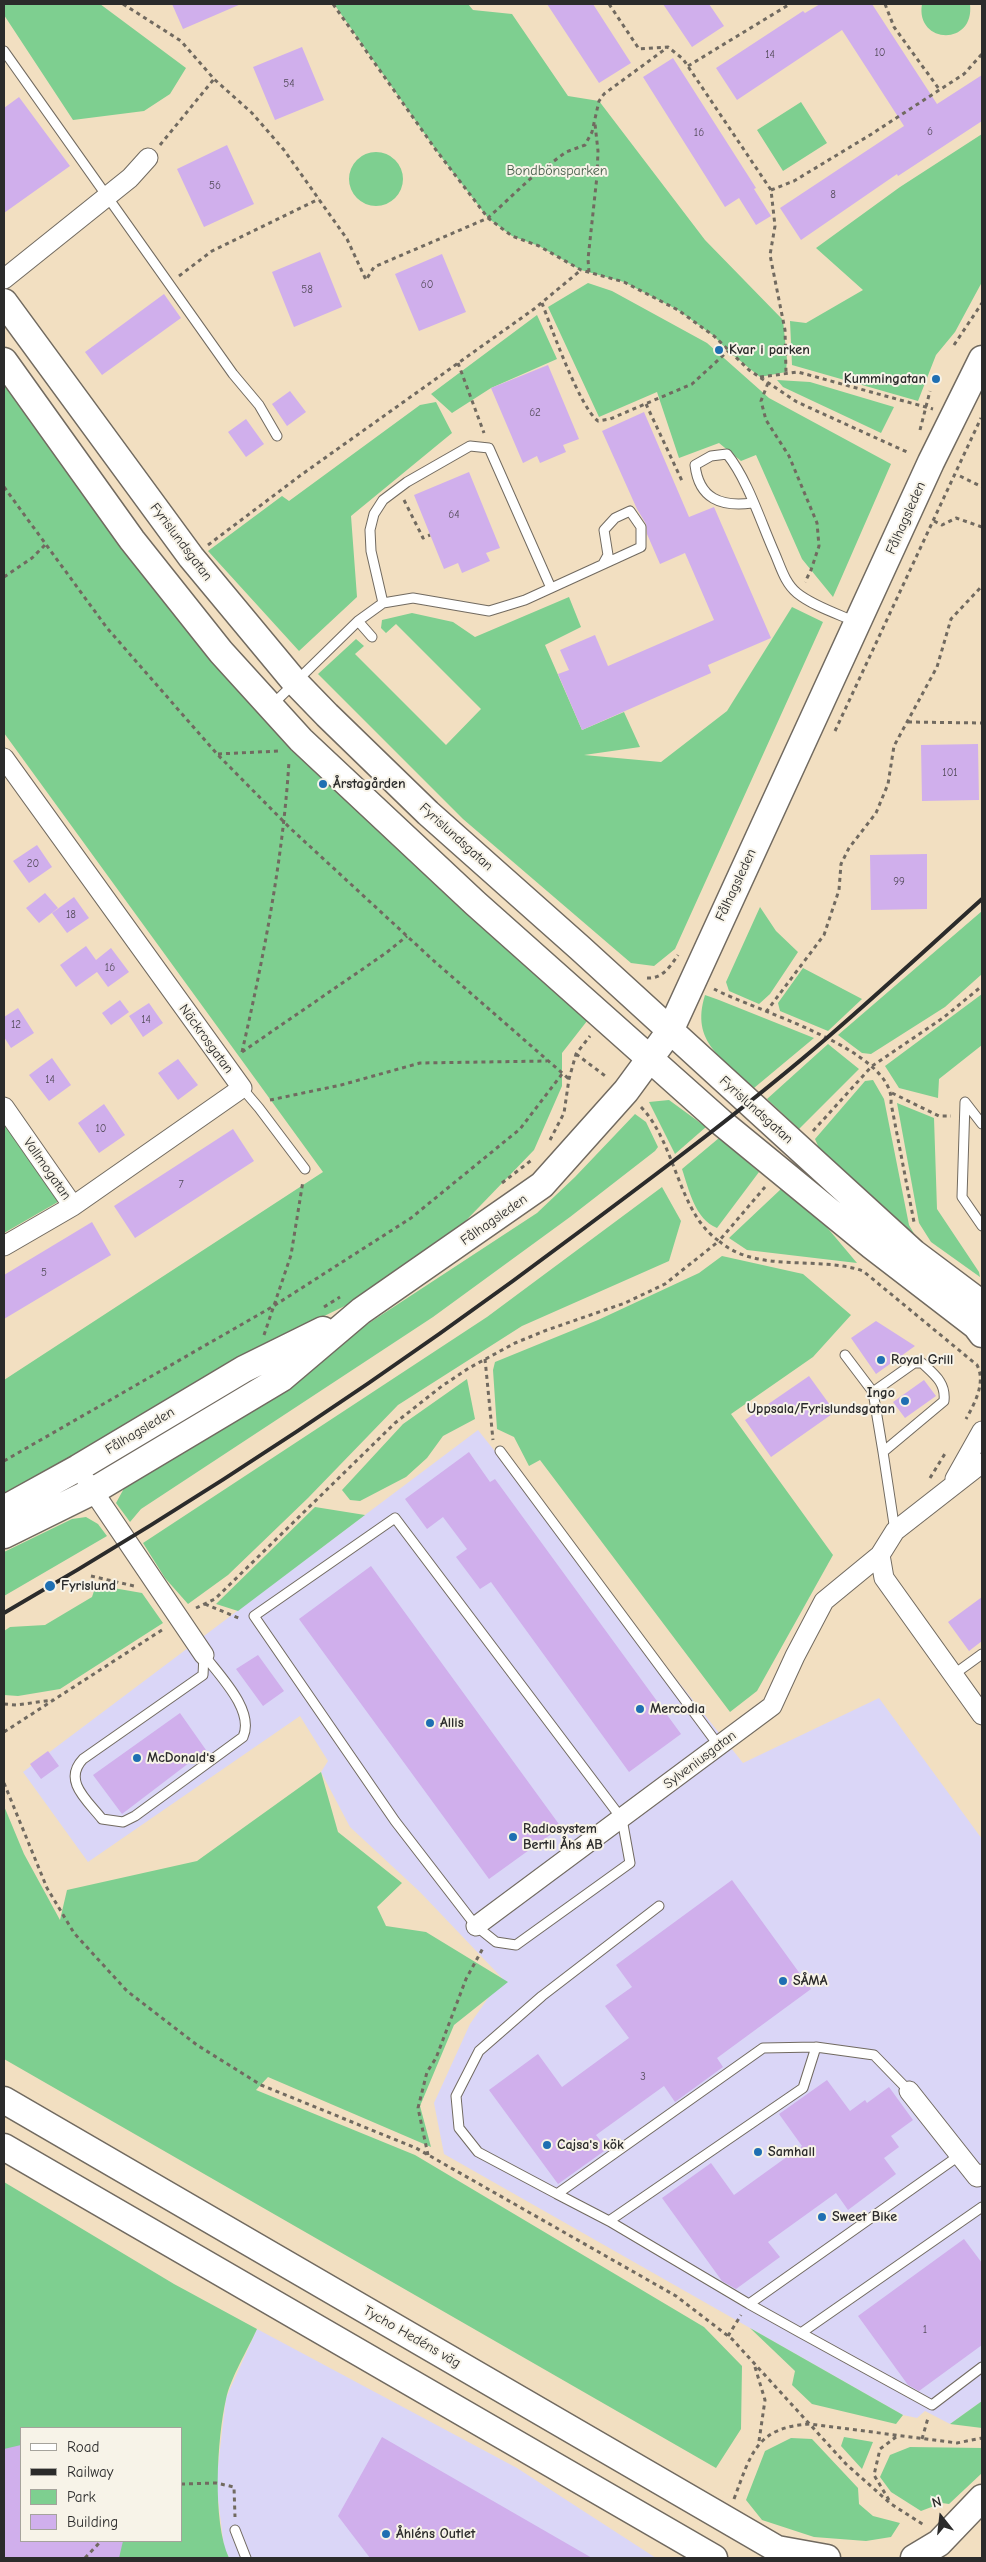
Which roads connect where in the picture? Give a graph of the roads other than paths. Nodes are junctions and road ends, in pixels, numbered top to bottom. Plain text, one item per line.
1 (4, 51) edge
2 (148, 158) road end
3 (108, 196) junction
4 (4, 279) edge
5 (4, 302) edge
6 (982, 359) edge
7 (4, 360) edge
8 (277, 436) dead end
9 (752, 502) junction
10 (603, 564) junction
11 (551, 588) junction
12 (383, 603) junction
13 (358, 621) junction
14 (858, 623) junction
15 (372, 637) dead end
16 (294, 681) junction
17 (270, 707) junction
18 (4, 758) edge
19 (670, 1032) junction
20 (649, 1060) junction
21 (242, 1088) junction
22 (4, 1107) edge
23 (982, 1124) edge
24 (305, 1169) road end
25 (73, 1206) junction
26 (982, 1226) edge
27 (4, 1246) edge
28 (354, 1302) junction
29 (982, 1304) edge
30 (982, 1334) edge
31 (845, 1355) dead end
32 (873, 1392) junction
33 (982, 1432) edge
34 (500, 1451) road end
35 (883, 1452) junction
36 (982, 1463) edge
37 (78, 1468) junction
38 (949, 1489) junction
39 (93, 1491) junction
40 (4, 1509) edge
41 (895, 1531) junction
42 (4, 1535) edge
43 (880, 1555) junction
44 (204, 1654) junction
45 (982, 1654) edge
46 (953, 1675) junction
47 (982, 1716) edge
48 (719, 1746) junction
49 (622, 1819) junction
50 (659, 1906) dead end
51 (483, 1931) junction
52 (816, 2048) junction
53 (909, 2091) joint
54 (4, 2100) edge
55 (4, 2147) edge
56 (960, 2155) junction
57 (981, 2178) edge
58 (557, 2194) junction
59 (982, 2207) edge
60 (608, 2221) junction
61 (749, 2304) junction
62 (801, 2333) junction
63 (982, 2367) edge
64 (600, 2492) junction
65 (982, 2498) edge
66 (235, 2530) road end
67 (246, 2558) edge
68 (680, 2558) edge
69 (714, 2558) edge
70 (827, 2558) edge
71 (914, 2558) edge

1 - 3 lane
2 - 3 street
3 - 4 street
3 - 8 lane
5 - 16 main road, Fyrislundsgatan
6 - 14 main road, Fålhagsleden
7 - 17 main road
9 - 9 lane
9 - 14 lane
10 - 10 lane
10 - 11 lane
11 - 12 lane
11 - 12 lane
12 - 13 lane
13 - 15 lane
13 - 16 lane
14 - 19 main road, Fålhagsleden
16 - 17 lane
16 - 19 main road, Fyrislundsgatan
17 - 20 main road
18 - 21 street, Näckrosgatan
19 - 20 main road, Fålhagsleden
19 - 29 main road, Fyrislundsgatan
20 - 28 main road, Fålhagsleden
20 - 30 main road
21 - 24 lane
21 - 25 street, Näckrosgatan
22 - 25 street, Vallmogatan
23 - 26 lane
25 - 27 street, Näckrosgatan
28 - 37 main road, Fålhagsleden
28 - 39 main road, Fålhagsleden
31 - 32 lane
32 - 35 lane
32 - 35 lane
33 - 38 street, Sylveniusgatan
34 - 48 lane
35 - 41 lane
36 - 38 street, Sylveniusgatan
37 - 39 street
37 - 40 main road, Fålhagsleden
38 - 41 street, Sylveniusgatan
39 - 42 main road, Fålhagsleden
39 - 44 street
41 - 43 street, Sylveniusgatan
43 - 46 street
43 - 48 street, Sylveniusgatan
44 - 44 lane
45 - 46 lane
46 - 47 street
48 - 49 street, Sylveniusgatan
49 - 51 street, Sylveniusgatan
49 - 51 lane
49 - 51 lane
50 - 58 lane
52 - 53 lane
52 - 58 lane
52 - 60 lane
53 - 56 street
54 - 70 main road, Tycho Hedéns väg
55 - 64 main road
56 - 57 street
56 - 61 lane
58 - 60 lane
59 - 62 lane
60 - 61 lane
61 - 62 lane
62 - 63 lane
64 - 68 main road
64 - 69 main road
65 - 71 main road
66 - 67 lane

